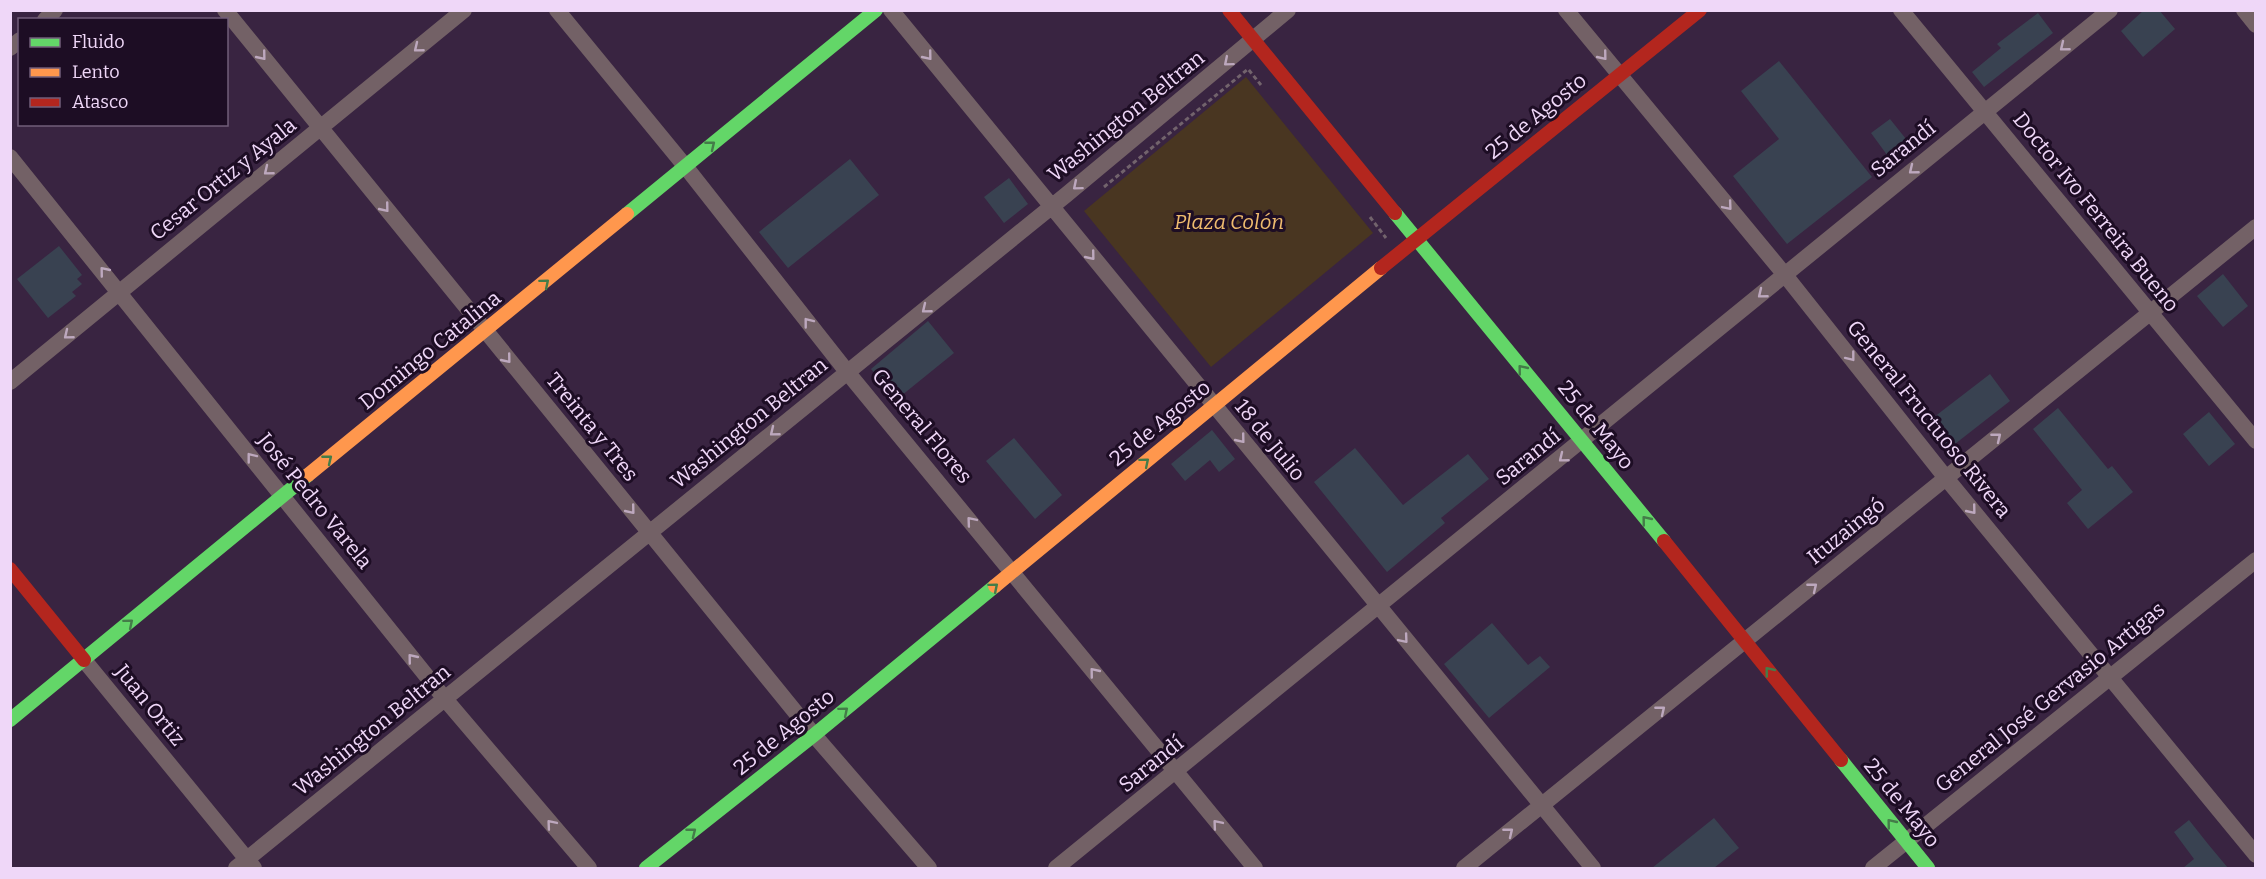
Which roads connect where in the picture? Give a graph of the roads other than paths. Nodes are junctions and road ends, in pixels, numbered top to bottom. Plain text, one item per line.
1 (225, 10) edge
2 (464, 10) edge
3 (557, 10) edge
4 (876, 10) edge
5 (891, 10) edge
6 (1229, 10) edge
7 (1288, 10) edge
8 (1566, 10) edge
9 (1700, 10) edge
10 (1901, 10) edge
11 (2110, 10) edge
12 (2244, 10) edge
13 (2256, 25) edge
14 (1253, 41) junction
15 (1619, 76) junction
16 (1984, 111) junction
17 (320, 128) junction
18 (10, 157) edge
19 (685, 166) junction
20 (1050, 207) junction
21 (2256, 226) edge
22 (1416, 239) junction
23 (1785, 275) junction
24 (121, 292) junction
25 (2150, 313) junction
26 (486, 333) junction
27 (848, 373) junction
28 (10, 382) edge
29 (1214, 405) junction
30 (2256, 441) edge
31 (1582, 442) junction
32 (1946, 478) junction
33 (282, 496) junction
34 (649, 531) junction
35 (2256, 560) edge
36 (10, 569) edge
37 (1013, 571) junction
38 (1378, 608) junction
39 (1746, 641) junction
40 (84, 660) junction
41 (2110, 679) junction
42 (445, 699) junction
43 (10, 720) edge
44 (814, 735) junction
45 (1176, 774) junction
46 (1542, 806) junction
47 (1906, 841) junction
48 (2256, 855) edge
49 (246, 866) edge
50 (589, 868) edge
51 (646, 868) edge
52 (929, 868) edge
53 (1056, 868) edge
54 (1255, 868) edge
55 (1464, 868) edge
56 (1593, 868) edge
57 (1873, 868) edge
58 (1928, 868) edge

1 -> 17 street, Treinta y Tres
2 -> 17 street, Cesar Ortiz y Ayala
3 - 19 street, General Flores
19 -> 4 street, Domingo Catalina
5 -> 20 street, 18 de Julio
6 - 14 street, 25 de Mayo
7 - 14 street, Washington Beltran
8 -> 15 street, General Fructuoso Rivera
9 - 15 street, 25 de Agosto
10 - 16 street, Doctor Ivo Ferreira Bueno
11 -> 16 street, Sarandí
12 - 13 street
14 -> 20 street, Washington Beltran
14 - 22 street, 25 de Mayo
15 - 22 street, 25 de Agosto
15 -> 23 street, General Fructuoso Rivera
16 -> 23 street, Sarandí
16 - 25 street, Doctor Ivo Ferreira Bueno
17 -> 24 street, Cesar Ortiz y Ayala
17 -> 26 street, Treinta y Tres
24 -> 18 street, José Pedro Varela
26 -> 19 street, Domingo Catalina
27 -> 19 street, General Flores
20 -> 27 street, Washington Beltran
20 -> 29 street, 18 de Julio
21 - 25 street, Ituzaingó
22 - 29 street, 25 de Agosto
31 -> 22 street, 25 de Mayo
23 -> 31 street, Sarandí
23 -> 32 street, General Fructuoso Rivera
24 -> 28 street, Cesar Ortiz y Ayala
33 -> 24 street, José Pedro Varela
25 - 30 street, Doctor Ivo Ferreira Bueno
32 -> 25 street, Ituzaingó
33 -> 26 street, Domingo Catalina
26 -> 34 street, Treinta y Tres
27 -> 34 street, Washington Beltran
37 -> 27 street, General Flores
37 -> 29 street, 25 de Agosto
29 -> 38 street, 18 de Julio
31 -> 38 street, Sarandí
39 -> 31 street, 25 de Mayo
39 -> 32 street, Ituzaingó
32 -> 41 street, General Fructuoso Rivera
40 -> 33 street, Domingo Catalina
42 -> 33 street, José Pedro Varela
34 - 42 street, Washington Beltran
34 - 44 street, Treinta y Tres
35 - 41 street, General José Gervasio Artigas
36 - 40 street, Juan Ortiz
44 -> 37 street, 25 de Agosto
45 -> 37 street, General Flores
38 - 45 street, Sarandí
38 -> 46 street, 18 de Julio
46 -> 39 street, Ituzaingó
47 -> 39 street, 25 de Mayo
40 - 43 street, Domingo Catalina
40 - 49 street, Juan Ortiz
41 - 47 street, General José Gervasio Artigas
41 - 48 street, General Fructuoso Rivera
42 - 49 street, Washington Beltran
50 -> 42 street, José Pedro Varela
51 -> 44 street, 25 de Agosto
44 - 52 street, Treinta y Tres
45 - 53 street, Sarandí
54 -> 45 street, General Flores
55 -> 46 street, Ituzaingó
46 - 56 street, 18 de Julio
47 - 57 street, General José Gervasio Artigas
47 - 58 street, 25 de Mayo

